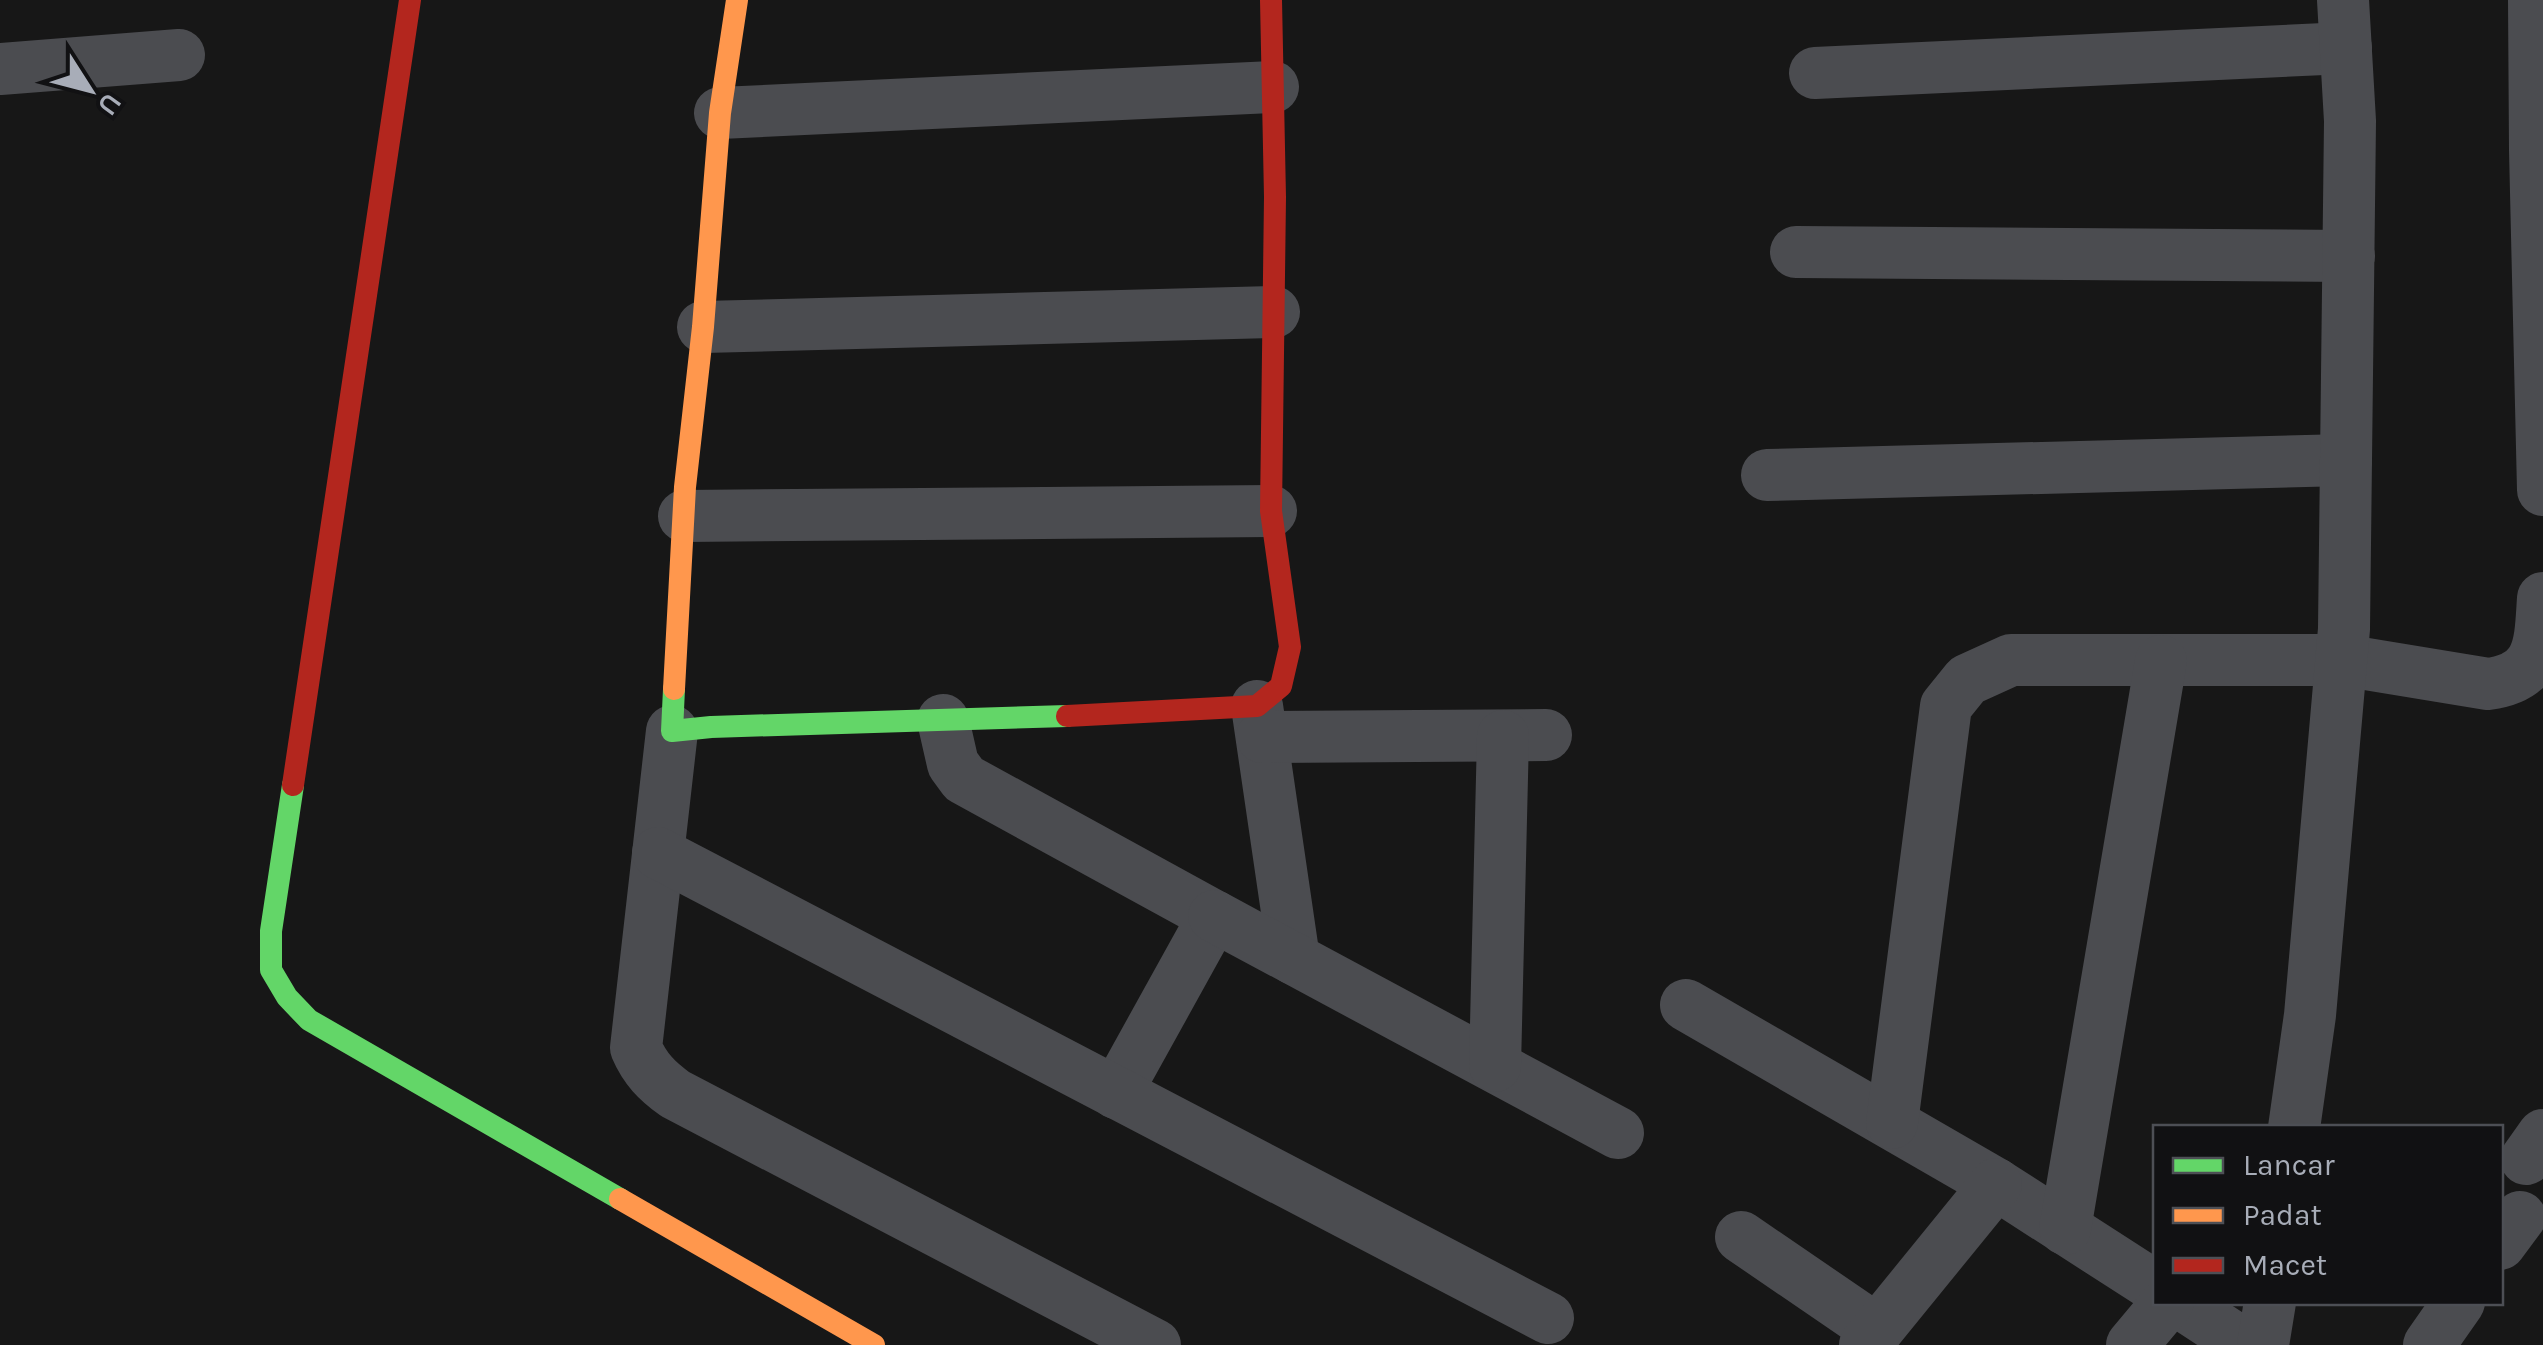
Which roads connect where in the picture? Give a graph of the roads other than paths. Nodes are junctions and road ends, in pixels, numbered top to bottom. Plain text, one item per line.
1 (410, 0) edge
2 (737, 0) edge
3 (1271, 0) edge
4 (2534, 0) edge
5 (2344, 24) edge
6 (179, 55) dead end
7 (0, 68) edge
8 (1815, 73) dead end
9 (1272, 88) junction
10 (720, 113) junction
11 (2539, 150) edge
12 (1796, 252) dead end
13 (2349, 256) junction
14 (1274, 312) junction
15 (703, 327) junction
16 (2541, 366) edge
17 (2346, 460) junction
18 (1767, 475) dead end
19 (2543, 490) edge
20 (1271, 511) junction
21 (684, 516) junction
22 (2543, 598) edge
23 (2161, 660) junction
24 (2342, 660) junction
25 (944, 720) junction
26 (1259, 721) junction
27 (672, 731) junction
28 (658, 854) junction
29 (1214, 916) junction
30 (1294, 959) junction
31 (1686, 1006) dead end
32 (1495, 1066) junction
33 (1116, 1092) junction
34 (1892, 1123) junction
35 (2294, 1125) edge
36 (1618, 1133) dead end
37 (1996, 1184) junction
38 (2065, 1229) junction
39 (1741, 1237) dead end
40 (2153, 1285) edge
41 (2165, 1305) edge
42 (2185, 1305) edge
43 (2270, 1305) edge
44 (2457, 1305) edge
45 (1548, 1318) dead end
46 (1871, 1338) edge
47 (874, 1345) edge
48 (1155, 1345) edge
49 (2132, 1345) edge
50 (2245, 1345) edge
51 (2263, 1345) edge
52 (2429, 1345) edge

1 - 47 street
2 - 10 street
3 - 9 street
4 - 11 street
5 - 8 street
5 - 13 street
6 - 7 street
9 - 10 street
9 - 14 street
10 - 15 street
11 - 16 street
12 - 13 street
13 - 17 street
14 - 15 street
14 - 20 street
15 - 21 street
16 - 19 street
17 - 18 street
17 - 24 street
20 - 21 street
20 - 26 street
21 - 27 street
22 - 24 street
23 - 24 street
23 - 34 street
23 - 38 street
24 - 35 street
25 - 26 street
25 - 27 street
25 - 29 street
26 - 30 street
26 - 32 street
27 - 28 street
28 - 33 street
28 - 48 street
29 - 30 street
29 - 33 street
30 - 32 street
31 - 34 street
32 - 36 street
33 - 45 street
34 - 37 street
37 - 38 street
37 - 46 street
38 - 40 street
39 - 46 street
41 - 49 street
42 - 50 street
43 - 51 street
44 - 52 street

